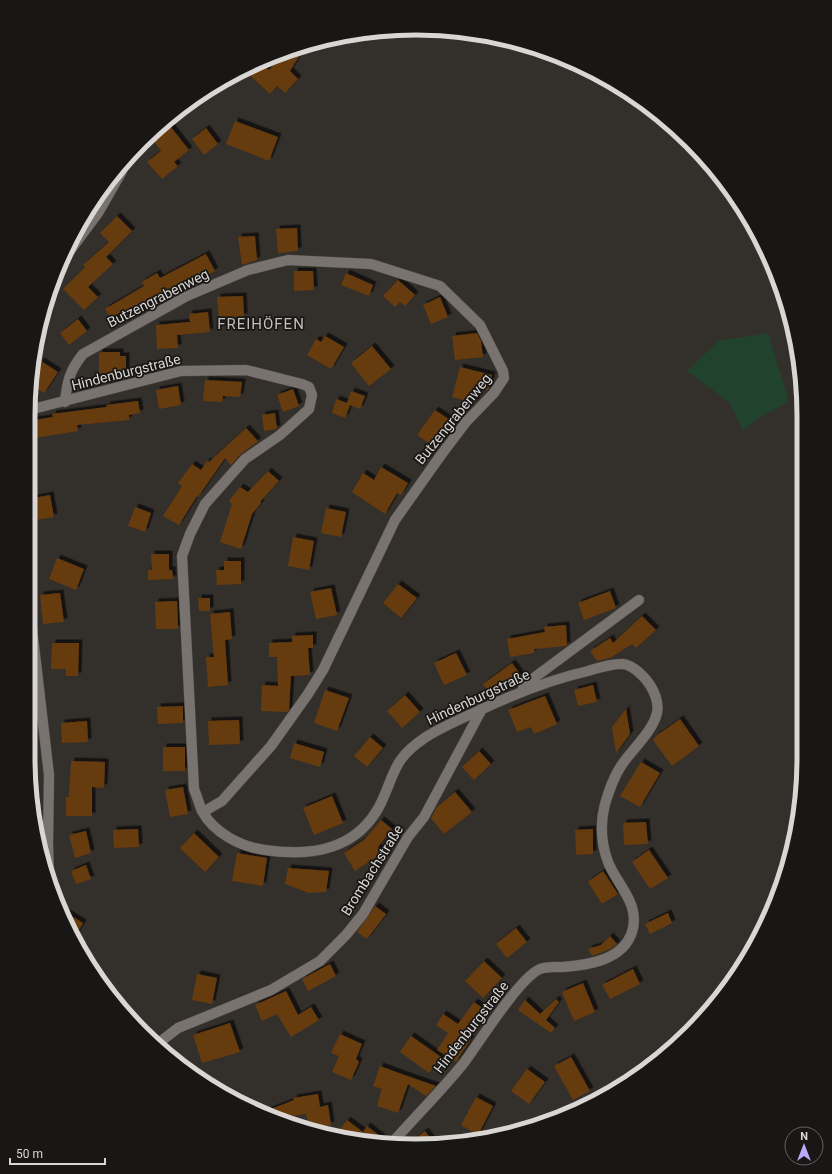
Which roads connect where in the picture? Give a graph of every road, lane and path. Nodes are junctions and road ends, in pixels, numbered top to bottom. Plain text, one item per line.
1 (116, 182) edge
2 (78, 241) edge
3 (65, 402) junction
4 (35, 409) edge
5 (639, 600) dead end
6 (35, 654) edge
7 (512, 695) junction
8 (482, 709) junction
9 (203, 812) junction
10 (49, 860) edge
11 (162, 1041) edge
12 (396, 1138) edge

1 - 2 street
3 - 4 street, Hindenburgstraße
3 - 9 street, Hindenburgstraße
3 - 9 street, Butzengrabenweg
5 - 7 street
6 - 10 street
7 - 8 street, Hindenburgstraße
7 - 12 street, Hindenburgstraße
8 - 9 street, Hindenburgstraße
8 - 11 street, Brombachstraße

